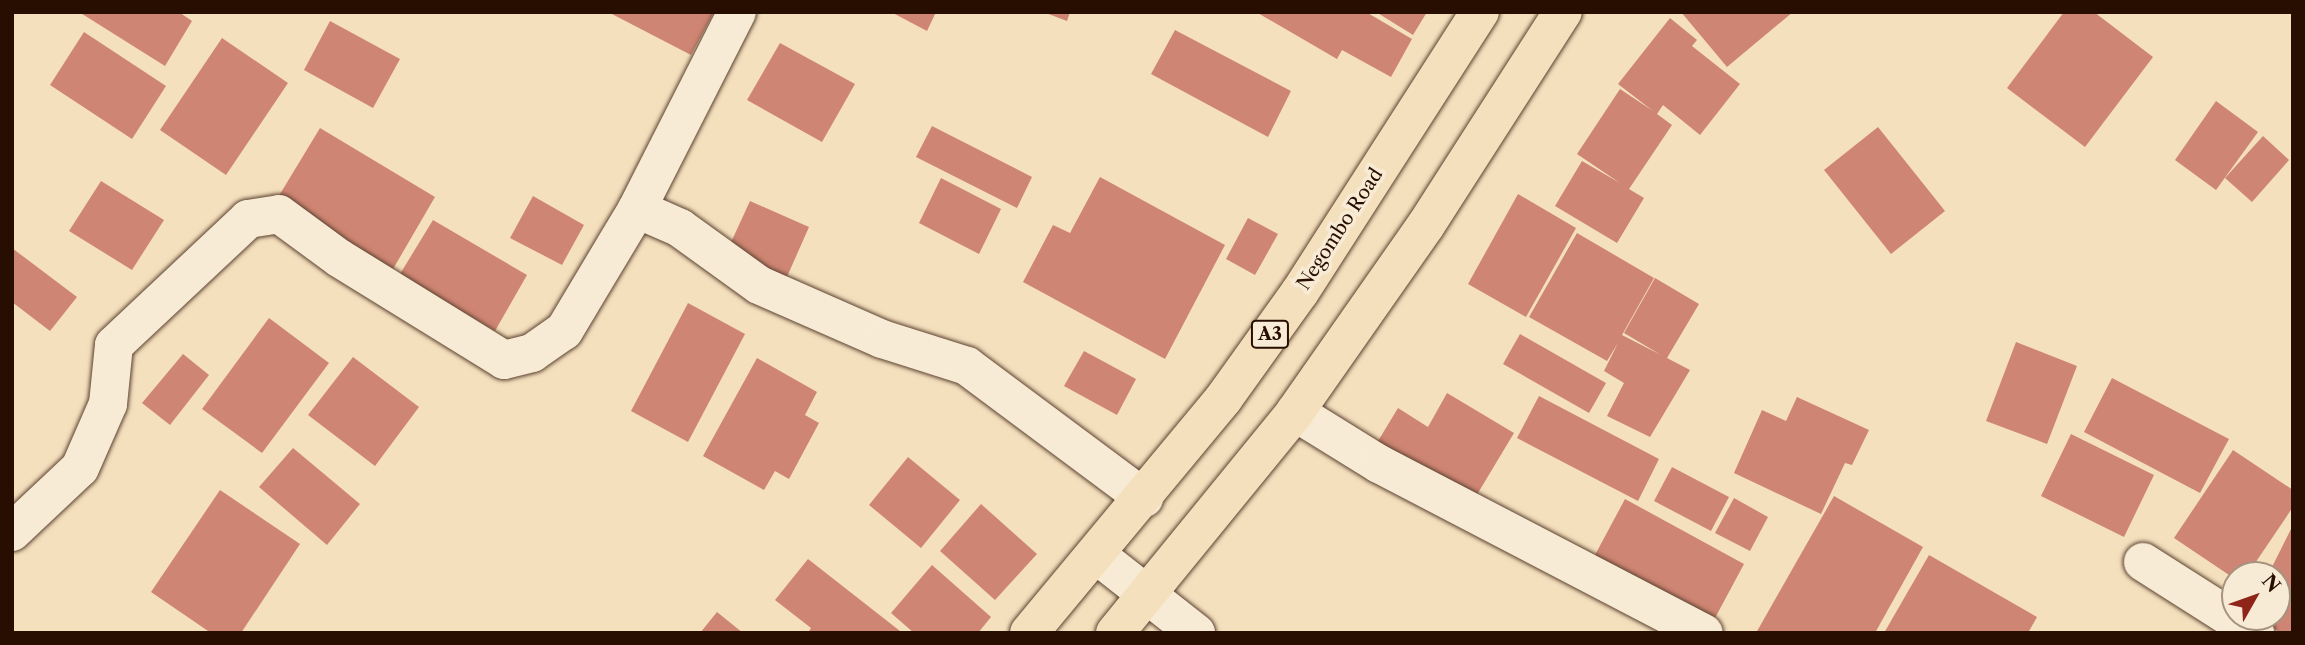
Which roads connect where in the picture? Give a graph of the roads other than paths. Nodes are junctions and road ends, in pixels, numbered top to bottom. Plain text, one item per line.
1 (737, 12) edge
2 (1480, 12) edge
3 (1563, 12) edge
4 (637, 209) junction
5 (1295, 412) junction
6 (1144, 498) junction
7 (12, 532) edge
8 (1098, 556) junction
9 (2143, 562) dead end
10 (1151, 595) junction
11 (1029, 633) edge
12 (1115, 633) edge
13 (1196, 633) edge
14 (1704, 633) edge
15 (2255, 633) edge

1 - 4 street
2 - 6 highway, Negombo Road / A3
3 - 5 highway
4 - 6 street
4 - 7 street
5 - 10 highway
5 - 14 street
6 - 8 highway, Negombo Road / A3
8 - 10 street
8 - 11 highway, Negombo Road / A3
9 - 15 street
10 - 12 highway
10 - 13 street

